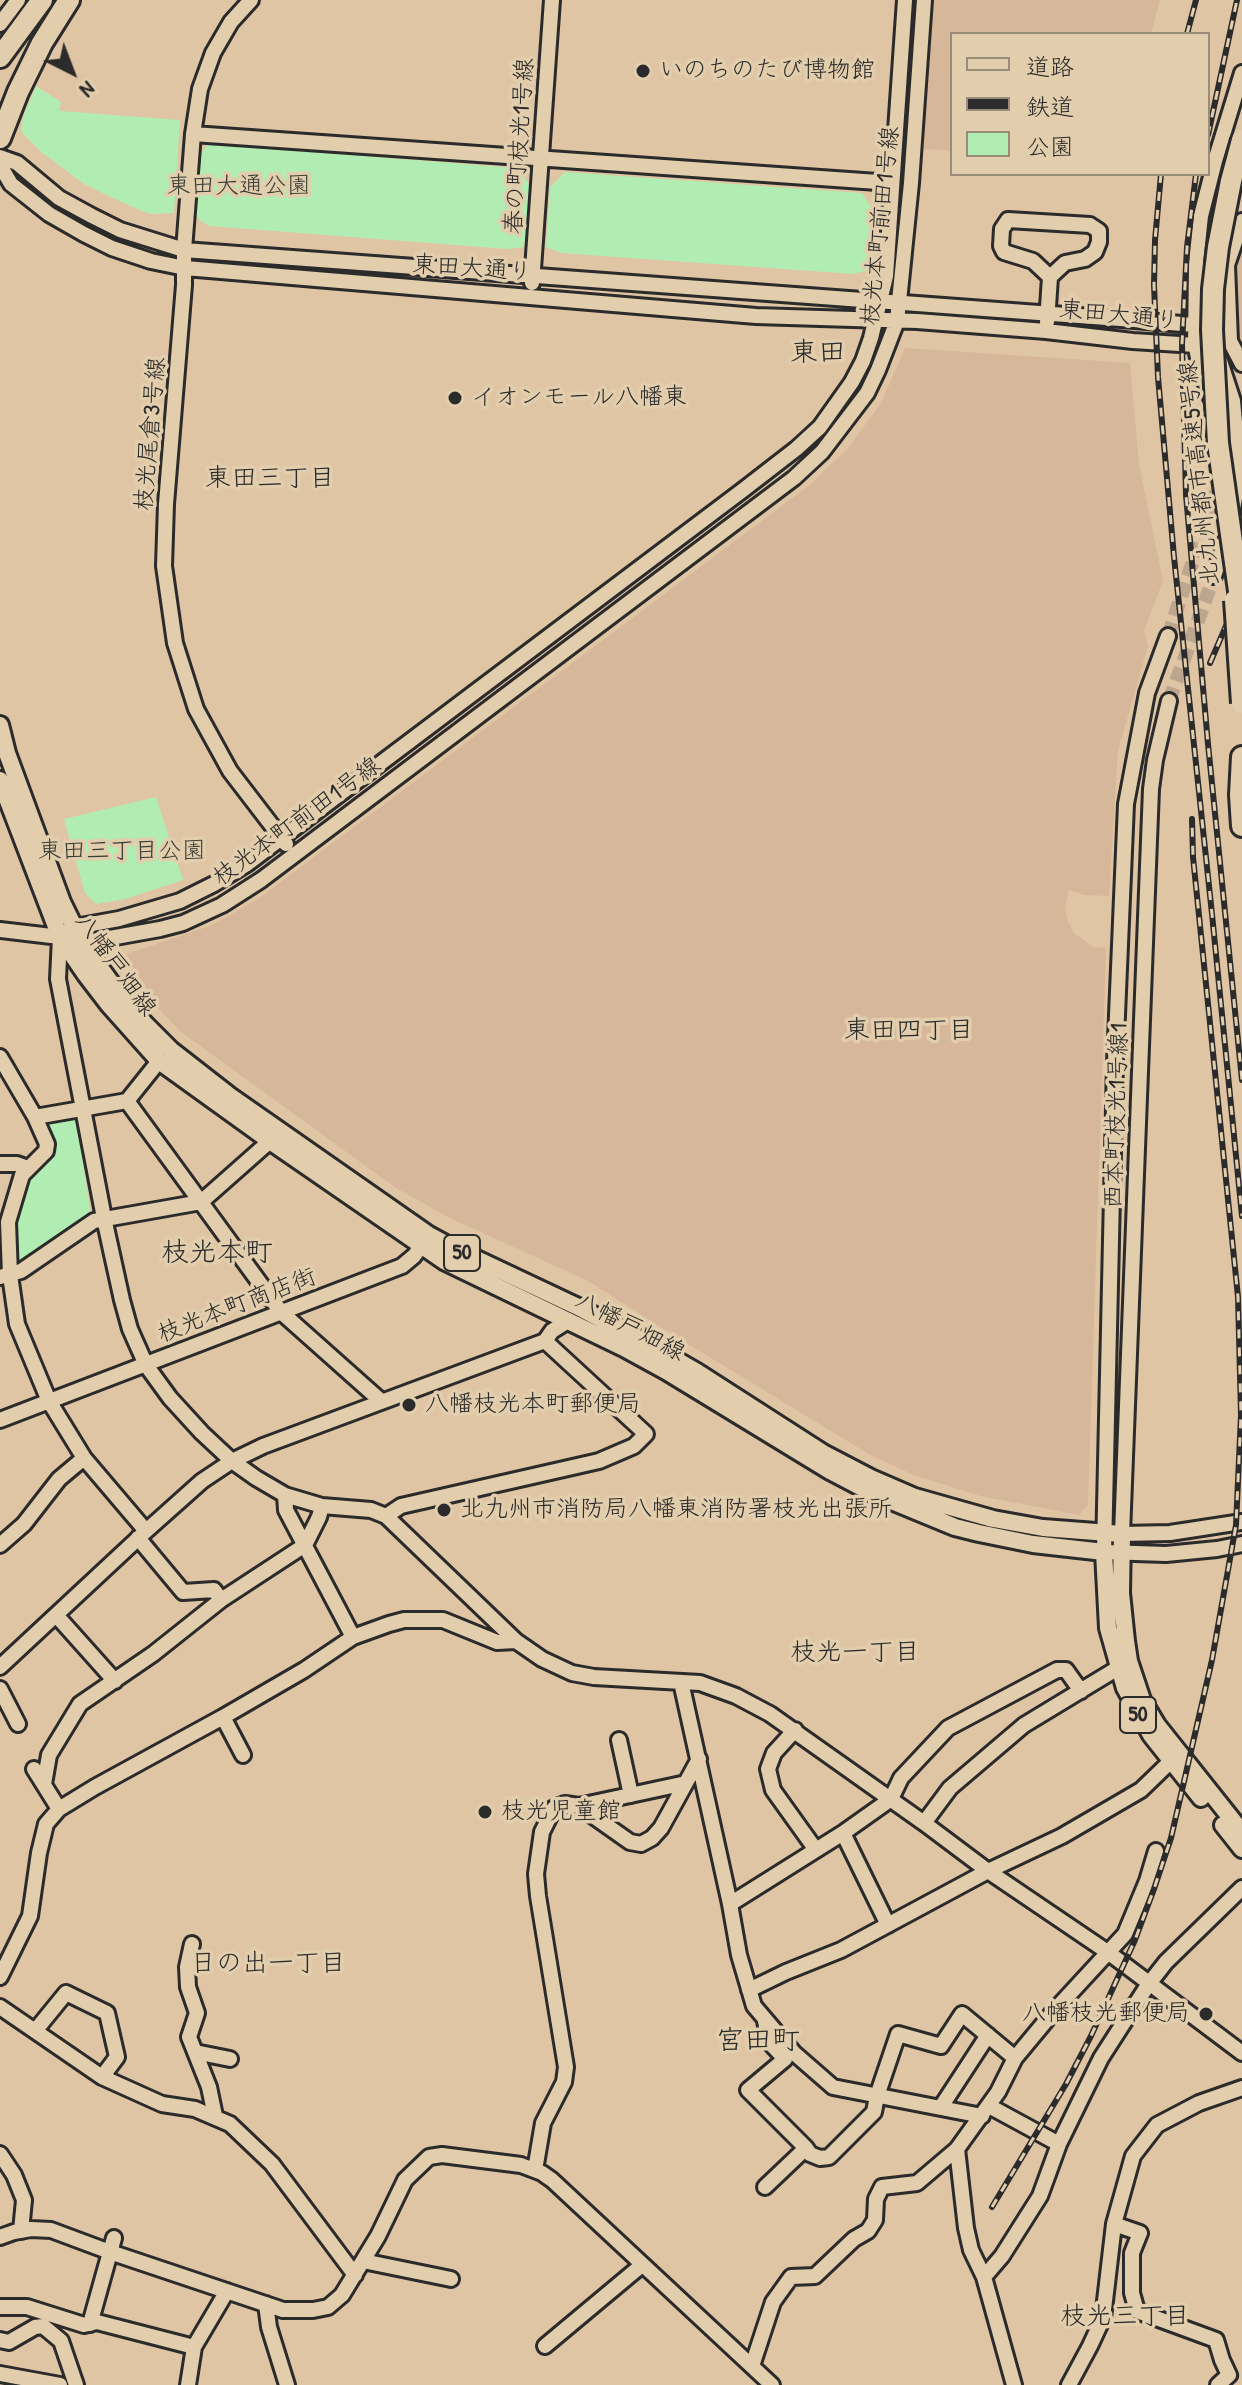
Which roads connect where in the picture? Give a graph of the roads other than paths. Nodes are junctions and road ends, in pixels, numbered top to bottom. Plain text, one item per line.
1 (18, 0) edge
2 (29, 0) edge
3 (42, 0) edge
4 (69, 0) edge
5 (251, 0) edge
6 (552, 0) edge
7 (905, 0) edge
8 (924, 0) edge
9 (2, 15) edge
10 (0, 38) edge
11 (0, 57) edge
12 (1242, 73) edge
13 (193, 134) junction
14 (0, 138) edge
15 (1242, 142) edge
16 (0, 157) edge
17 (542, 160) junction
18 (0, 165) edge
19 (892, 183) junction
20 (1242, 221) edge
21 (184, 250) junction
22 (185, 268) junction
23 (533, 275) junction
24 (1050, 277) junction
25 (530, 295) junction
26 (881, 301) junction
27 (900, 301) junction
28 (1047, 313) junction
29 (876, 319) junction
30 (897, 321) junction
31 (1194, 325) junction
32 (1046, 331) junction
33 (1214, 336) junction
34 (1236, 337) edge
35 (1195, 345) junction
36 (1242, 364) edge
37 (1216, 492) tunnel mouth
38 (1230, 528) junction
39 (1214, 576) tunnel mouth
40 (1242, 612) edge
41 (1168, 636) tunnel mouth
42 (1169, 701) tunnel mouth
43 (1242, 703) edge
44 (1, 730) edge
45 (1242, 757) edge
46 (0, 780) edge
47 (1242, 826) edge
48 (280, 837) junction
49 (294, 854) junction
50 (1123, 891) junction
51 (1146, 892) junction
52 (0, 930) edge
53 (67, 932) junction
54 (82, 943) junction
55 (159, 1061) junction
56 (2, 1065) edge
57 (127, 1101) junction
58 (84, 1108) junction
59 (35, 1117) junction
60 (270, 1141) junction
61 (0, 1164) edge
62 (28, 1168) junction
63 (201, 1202) junction
64 (104, 1218) junction
65 (425, 1241) junction
66 (5, 1276) edge
67 (281, 1312) junction
68 (568, 1321) junction
69 (545, 1341) junction
70 (146, 1365) junction
71 (49, 1401) junction
72 (381, 1401) junction
73 (0, 1420) edge
74 (84, 1458) junction
75 (232, 1461) junction
76 (285, 1495) junction
77 (322, 1506) junction
78 (386, 1516) junction
79 (1242, 1522) edge
80 (1103, 1533) junction
81 (1122, 1534) junction
82 (142, 1535) junction
83 (1242, 1544) edge
84 (0, 1545) edge
85 (305, 1545) junction
86 (1104, 1552) junction
87 (1122, 1553) junction
88 (221, 1600) junction
89 (56, 1615) junction
90 (353, 1637) junction
91 (516, 1641) junction
92 (0, 1667) edge
93 (1118, 1668) junction
94 (115, 1681) junction
95 (681, 1682) junction
96 (0, 1689) edge
97 (1081, 1691) junction
98 (223, 1717) junction
99 (18, 1724) dead end
100 (795, 1730) junction
101 (619, 1740) dead end
102 (243, 1755) dead end
103 (699, 1759) junction
104 (1171, 1761) junction
105 (34, 1769) dead end
106 (686, 1783) junction
107 (44, 1784) junction
108 (631, 1795) junction
109 (891, 1799) junction
110 (579, 1806) junction
111 (59, 1809) junction
112 (924, 1823) junction
113 (1242, 1832) edge
114 (843, 1833) junction
115 (1242, 1849) edge
116 (816, 1850) junction
117 (1156, 1851) dead end
118 (988, 1871) junction
119 (1242, 1888) edge
120 (730, 1904) junction
121 (888, 1925) junction
122 (192, 1944) dead end
123 (1109, 1953) junction
124 (0, 1977) edge
125 (1148, 1985) junction
126 (749, 1990) junction
127 (0, 2007) edge
128 (765, 2019) junction
129 (35, 2031) junction
130 (988, 2035) junction
131 (195, 2052) junction
132 (1242, 2053) edge
133 (1015, 2058) junction
134 (230, 2059) dead end
135 (102, 2077) junction
136 (1242, 2088) edge
137 (877, 2096) junction
138 (941, 2107) junction
139 (986, 2111) junction
140 (215, 2116) junction
141 (1059, 2144) junction
142 (806, 2148) junction
143 (957, 2149) junction
144 (0, 2154) edge
145 (535, 2170) junction
146 (765, 2187) dead end
147 (1114, 2224) junction
148 (21, 2231) junction
149 (0, 2237) edge
150 (112, 2245) junction
151 (363, 2261) junction
152 (642, 2265) junction
153 (355, 2275) junction
154 (984, 2277) junction
155 (451, 2279) dead end
156 (227, 2291) junction
157 (266, 2304) junction
158 (0, 2307) edge
159 (90, 2324) junction
160 (0, 2340) edge
161 (545, 2346) dead end
162 (194, 2347) junction
163 (752, 2366) junction
164 (0, 2374) edge
165 (58, 2385) edge
166 (76, 2385) edge
167 (188, 2385) edge
168 (287, 2385) edge
169 (772, 2385) edge
170 (1014, 2385) edge
171 (1069, 2385) edge
172 (1218, 2385) edge

1 - 9 street
2 - 10 highway
3 - 11 highway
4 - 14 highway
5 - 13 street, 枝光尾倉3号線
6 - 17 street, 春の町枝光1号線
7 - 19 street, 枝光本町前田1号線
8 - 27 street, 枝光本町前田1号線
12 - 31 street
13 - 17 street
13 - 21 street, 枝光尾倉3号線
15 - 33 street
15 - 38 highway, 北九州都市高速5号線, bridge
16 - 21 street, 東田大通り
17 - 19 street
17 - 23 street, 春の町枝光1号線
18 - 22 street, 東田大通り
19 - 26 street, 枝光本町前田1号線
20 - 34 street
21 - 22 street, 枝光尾倉3号線
21 - 23 street, 東田大通り
22 - 25 street, 東田大通り
22 - 48 street, 枝光尾倉3号線
23 - 25 street, 春の町枝光1号線
23 - 26 street, 東田大通り
24 - 24 street
24 - 28 street
25 - 29 street, 東田大通り
26 - 27 street, 東田大通り
26 - 29 street, 枝光本町前田1号線
27 - 28 street, 東田大通り
27 - 30 street, 枝光本町前田1号線
28 - 31 street, 東田大通り
28 - 32 street
29 - 30 street, 東田大通り
29 - 48 street, 枝光本町前田1号線
30 - 32 street, 東田大通り
30 - 49 street, 枝光本町前田1号線
31 - 33 street, 東田大通り
31 - 35 street
32 - 35 street, 東田大通り
33 - 35 street, 東田大通り
33 - 39 street
34 - 36 street
35 - 37 street
38 - 40 highway, 北九州都市高速5号線, bridge
38 - 43 highway, bridge
41 - 50 street, 西本町枝光1号線1
42 - 51 street, 西本町枝光1号線1
44 - 53 main road, 八幡戸畑線 / 50
45 - 47 highway
46 - 53 main road, 八幡戸畑線 / 50
48 - 49 street, 枝光尾倉3号線
48 - 53 street, 枝光本町前田1号線
49 - 54 street, 枝光本町前田1号線
50 - 51 street
50 - 80 street, 西本町枝光1号線1
51 - 81 street, 西本町枝光1号線1
52 - 53 street, 枝光本町前田1号線
53 - 54 main road, 八幡戸畑線 / 50
53 - 55 main road, 八幡戸畑線 / 50
53 - 58 street
54 - 65 main road, 八幡戸畑線 / 50
55 - 57 street
55 - 60 main road, 八幡戸畑線 / 50
56 - 59 street
57 - 58 street
57 - 63 street
58 - 59 street
58 - 64 street
59 - 62 street
60 - 63 street
60 - 65 main road, 八幡戸畑線 / 50
61 - 62 street
62 - 66 street
63 - 64 street
63 - 67 street
64 - 66 street
64 - 70 street
65 - 67 street, 枝光本町商店街
65 - 68 main road, 八幡戸畑線 / 50
65 - 80 main road, 八幡戸畑線 / 50
66 - 71 street
67 - 70 street, 枝光本町商店街
67 - 72 street
68 - 69 street
68 - 86 main road, 八幡戸畑線 / 50
69 - 72 street
69 - 78 street
70 - 71 street, 枝光本町商店街
70 - 75 street
71 - 73 street, 枝光本町商店街
71 - 74 street
72 - 75 street
74 - 82 street
74 - 84 street
75 - 76 street
75 - 82 street
76 - 77 street
76 - 85 street
77 - 78 street
77 - 85 street
78 - 91 street
79 - 81 street, 八幡戸畑線
80 - 81 main road, 八幡戸畑線 / 50
80 - 86 street, 西本町枝光1号線1
81 - 87 main road, 50
82 - 88 street
82 - 89 street
83 - 87 street
85 - 88 street
85 - 90 street
86 - 87 street
86 - 93 main road, 50
87 - 113 main road, 50
88 - 94 street
89 - 92 street
89 - 94 street
90 - 91 street
90 - 98 street
91 - 95 street
93 - 97 street
93 - 104 main road, 50
94 - 107 street
95 - 100 street
95 - 103 street
96 - 99 street
97 - 109 street
97 - 112 street
98 - 102 street
98 - 111 street
100 - 109 street
100 - 116 street
101 - 108 street
103 - 106 street
103 - 120 street
104 - 115 main road, 50
104 - 118 street
105 - 107 street
106 - 108 street
106 - 110 street
107 - 111 street
108 - 110 street
109 - 112 street
109 - 114 street
110 - 145 street
111 - 124 street
112 - 118 street
114 - 116 street
114 - 121 street
116 - 120 street
117 - 123 street
118 - 121 street
118 - 123 street
119 - 125 street
120 - 126 street
121 - 126 street
122 - 131 street
123 - 125 street
123 - 133 street
125 - 132 street
125 - 141 street
126 - 128 street
127 - 129 street
128 - 137 street
128 - 142 street
129 - 135 street
129 - 135 street
130 - 133 street
130 - 137 street
130 - 138 street
131 - 134 street
131 - 140 street
133 - 139 street
135 - 140 street
136 - 147 street
137 - 138 street
137 - 142 street
138 - 139 street
139 - 141 street
139 - 143 street
140 - 153 street
141 - 154 street
142 - 146 street
143 - 154 street
143 - 163 street
144 - 148 street
145 - 151 street
145 - 152 street
147 - 171 street
147 - 172 street
148 - 149 street
148 - 150 street
150 - 156 street
150 - 159 street
151 - 153 street
151 - 155 street
152 - 161 street
152 - 163 street
153 - 157 street
154 - 170 street
156 - 157 street
156 - 162 street
157 - 168 street
158 - 159 street
159 - 162 street
160 - 166 street
162 - 167 street
163 - 169 street
164 - 165 street

